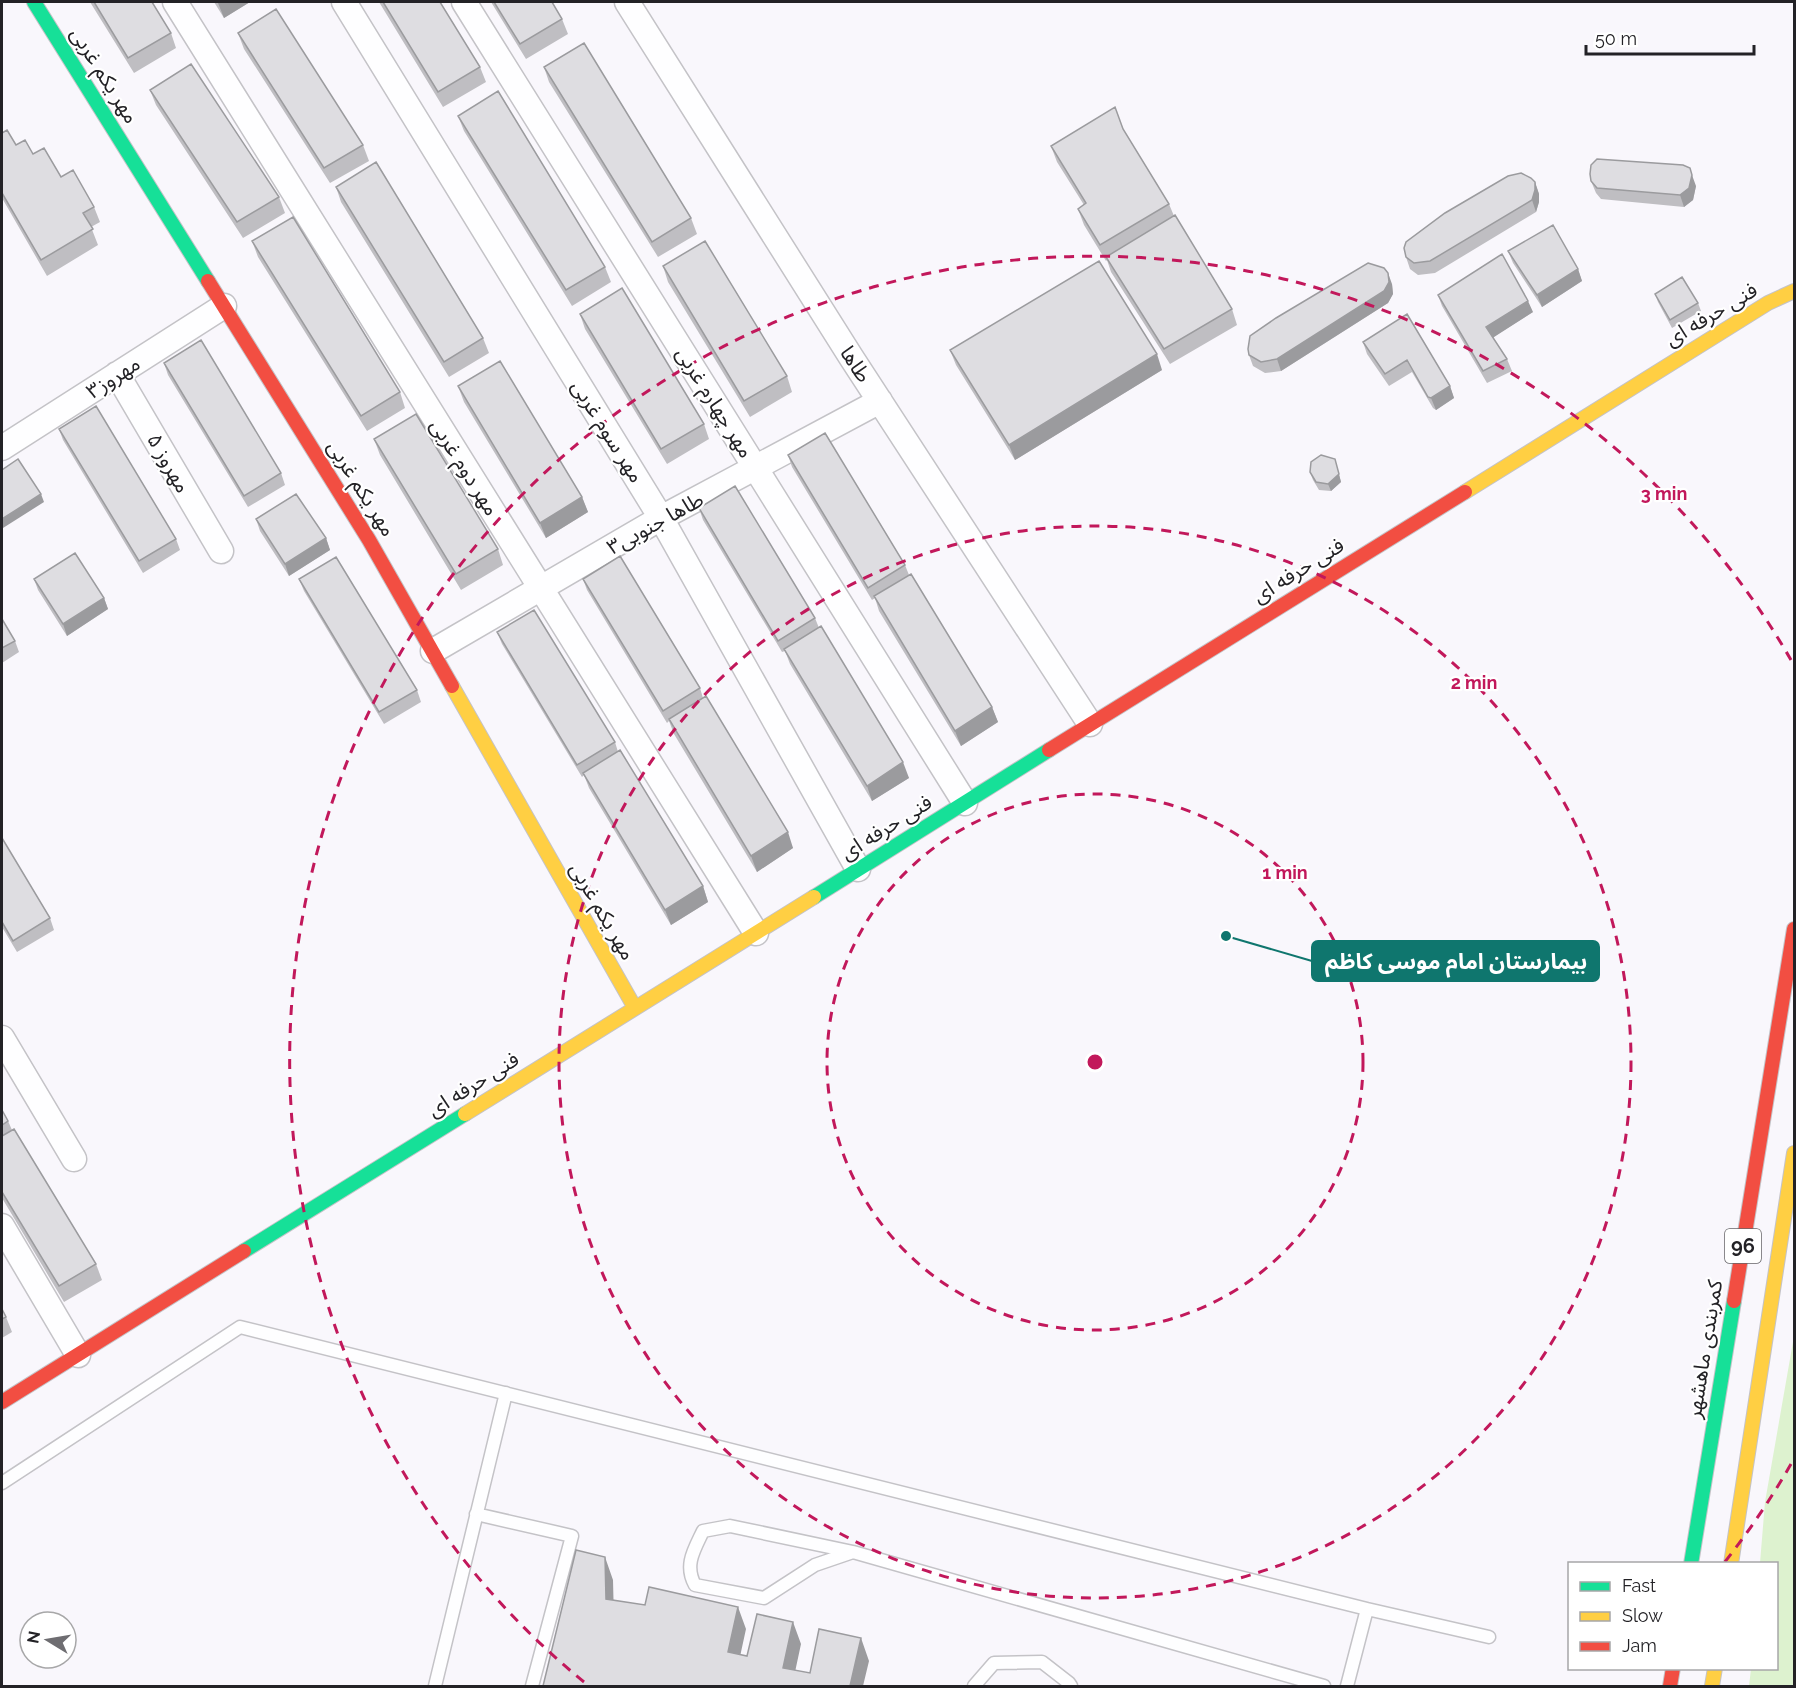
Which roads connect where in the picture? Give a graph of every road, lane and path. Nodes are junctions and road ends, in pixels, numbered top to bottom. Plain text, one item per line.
1 (34, 2) edge
2 (174, 2) edge
3 (344, 2) edge
4 (464, 2) edge
5 (627, 2) edge
6 (1794, 291) edge
7 (1768, 303) junction
8 (224, 306) junction
9 (1786, 314) dead end
10 (117, 374) junction
11 (880, 401) junction
12 (2, 448) edge
13 (756, 467) junction
14 (661, 519) junction
15 (221, 551) dead end
16 (541, 588) junction
17 (432, 651) junction
18 (1090, 724) junction
19 (965, 802) junction
20 (858, 869) junction
21 (1794, 928) edge
22 (756, 933) junction
23 (634, 1008) junction
24 (2, 1038) edge
25 (1794, 1153) edge
26 (74, 1159) dead end
27 (2, 1226) edge
28 (78, 1355) junction
29 (506, 1393) junction
30 (2, 1402) edge
31 (2, 1483) edge
32 (476, 1514) junction
33 (853, 1552) junction
34 (1691, 1562) edge
35 (1731, 1562) edge
36 (1367, 1609) junction
37 (1489, 1636) dead end
38 (1673, 1670) edge
39 (1715, 1670) edge
40 (435, 1686) edge
41 (532, 1686) edge
42 (974, 1686) edge
43 (1071, 1686) edge
44 (1324, 1686) edge
45 (1347, 1686) edge
46 (1670, 1686) edge
47 (1712, 1686) edge

1 - 8 street, مهر یکم غربی
2 - 16 street, مهر دوم غربی
3 - 14 street, مهر سوم غربی
4 - 13 street, مهر چهارم غربی
5 - 11 street, طاها
6 - 7 street, فنی حرفه ای
7 - 9 street
7 - 18 street, فنی حرفه ای
8 - 10 street, مهروز۳
8 - 17 street, مهر یکم غربی
10 - 12 street, مهروز۳
10 - 15 street, مهروز ۵
11 - 13 street, طاها جنوبی۳
11 - 18 street, طاها
13 - 14 street, طاها جنوبی۳
13 - 19 street, مهر چهارم غربی
14 - 16 street, طاها جنوبی۳
14 - 20 street, مهر سوم غربی
16 - 17 street, طاها جنوبی۳
16 - 22 street, مهر دوم غربی
17 - 23 street, مهر یکم غربی
18 - 19 street, فنی حرفه ای
19 - 20 street, فنی حرفه ای
20 - 22 street, فنی حرفه ای
21 - 34 street, کمربندی ماهشهر / 96
22 - 23 street, فنی حرفه ای
23 - 28 street, فنی حرفه ای
24 - 26 street
25 - 35 street, 96
27 - 28 street
28 - 30 street, فنی حرفه ای
29 - 31 lane
29 - 32 lane
29 - 36 lane
32 - 40 lane
32 - 41 lane
33 - 33 lane
33 - 44 lane
36 - 37 lane
36 - 45 lane
38 - 46 street
39 - 47 street
42 - 43 lane

